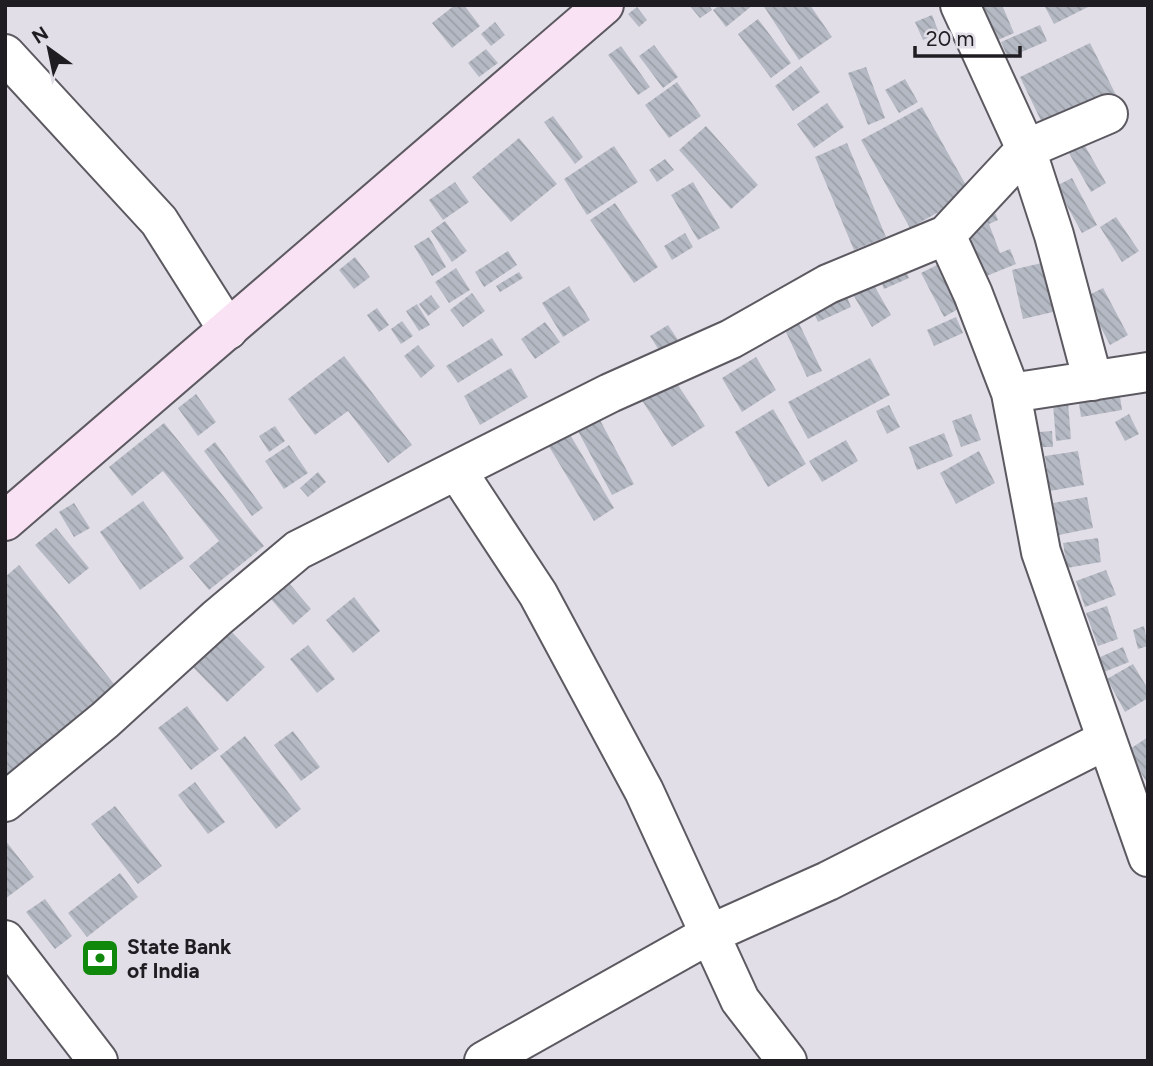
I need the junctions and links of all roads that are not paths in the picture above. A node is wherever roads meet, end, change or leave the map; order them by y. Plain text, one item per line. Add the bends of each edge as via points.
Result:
1 (604, 5) edge
2 (960, 5) edge
3 (5, 54) edge
4 (1108, 114) dead end
5 (1026, 149) junction
6 (946, 235) junction
7 (228, 330) junction
8 (1148, 372) edge
9 (1093, 381) junction
10 (1011, 393) junction
11 (457, 471) junction
12 (5, 521) edge
13 (1106, 740) junction
14 (5, 803) edge
15 (1148, 857) edge
16 (710, 934) junction
17 (5, 940) edge
18 (98, 1061) edge
19 (484, 1061) edge
20 (787, 1061) edge

1 - 7 street
2 - 5 street
3 - 7 street via 159,221
4 - 5 street
5 - 6 street
5 - 9 street
6 - 10 street
6 - 11 street via 828,284 731,339 610,393
7 - 12 street
8 - 9 street
9 - 10 street
10 - 13 street via 1041,552
11 - 14 street via 298,550
11 - 16 street via 538,594 644,791
13 - 15 street
13 - 16 street via 828,881
16 - 19 street
16 - 20 street via 740,1000
17 - 18 street

